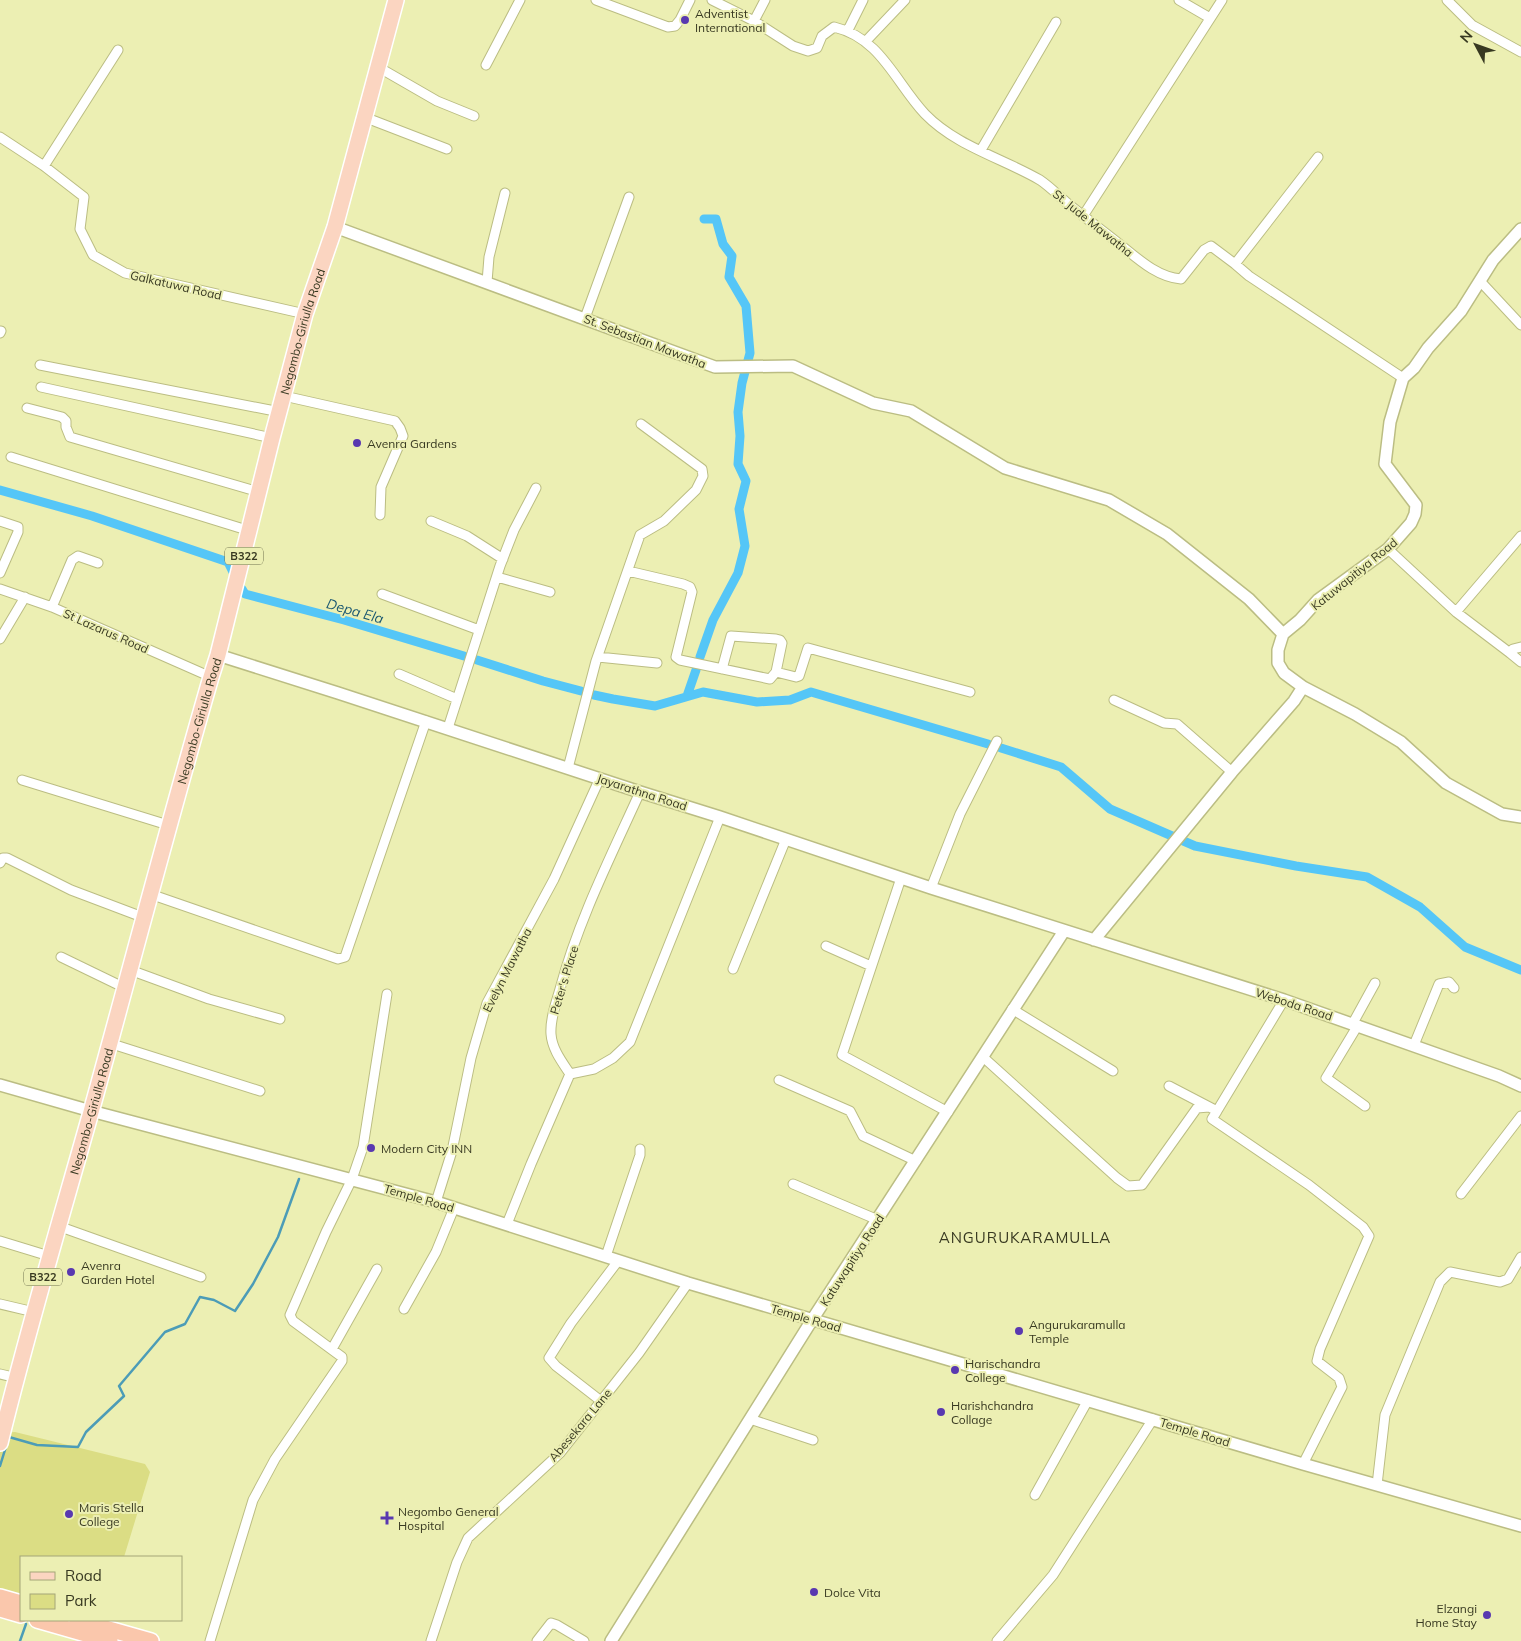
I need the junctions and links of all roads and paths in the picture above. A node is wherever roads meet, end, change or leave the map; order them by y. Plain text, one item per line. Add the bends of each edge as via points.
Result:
1 (396, 0) edge
2 (520, 0) edge
3 (596, 0) edge
4 (690, 0) edge
5 (712, 0) edge
6 (765, 0) edge
7 (863, 0) edge
8 (905, 0) edge
9 (1179, 0) edge
10 (1222, 0) edge
11 (1447, 0) edge
12 (1210, 18) junction
13 (754, 21) junction
14 (1056, 22) dead end
15 (848, 30) junction
16 (866, 42) junction
17 (118, 50) dead end
18 (1521, 52) edge
19 (486, 64) dead end
20 (378, 67) junction
21 (474, 116) dead end
22 (364, 117) junction
23 (0, 137) edge
24 (447, 149) dead end
25 (981, 150) junction
26 (1318, 157) dead end
27 (44, 166) junction
28 (506, 193) dead end
29 (629, 196) dead end
30 (1083, 216) junction
31 (336, 227) junction
32 (1520, 234) edge
33 (1235, 264) junction
34 (1480, 281) junction
35 (487, 282) junction
36 (306, 314) junction
37 (585, 318) junction
38 (1521, 325) edge
39 (40, 365) dead end
40 (1403, 378) junction
41 (41, 387) dead end
42 (284, 396) junction
43 (26, 408) dead end
44 (280, 412) junction
45 (641, 424) dead end
46 (272, 438) junction
47 (11, 457) dead end
48 (536, 488) dead end
49 (259, 492) junction
50 (380, 515) dead end
51 (0, 521) edge
52 (431, 521) dead end
53 (250, 531) junction
54 (1521, 536) edge
55 (1388, 549) junction
56 (503, 559) junction
57 (98, 563) dead end
58 (628, 571) junction
59 (0, 573) edge
60 (497, 577) junction
61 (0, 589) edge
62 (550, 592) dead end
63 (382, 594) dead end
64 (24, 597) junction
65 (52, 607) junction
66 (1456, 612) junction
67 (479, 630) junction
68 (1283, 634) junction
69 (0, 638) edge
70 (1521, 647) edge
71 (1510, 654) junction
72 (218, 656) junction
73 (598, 657) junction
74 (656, 662) dead end
75 (1521, 662) edge
76 (722, 669) junction
77 (776, 672) junction
78 (398, 674) dead end
79 (211, 677) junction
80 (1303, 687) junction
81 (970, 692) dead end
82 (457, 699) junction
83 (1114, 700) dead end
84 (426, 721) junction
85 (448, 728) junction
86 (997, 741) dead end
87 (568, 768) junction
88 (1232, 772) junction
89 (600, 778) junction
90 (22, 780) dead end
91 (640, 792) junction
92 (720, 816) junction
93 (1521, 817) edge
94 (168, 826) junction
95 (786, 839) junction
96 (0, 863) edge
97 (901, 878) junction
98 (931, 888) junction
99 (150, 894) junction
100 (145, 918) junction
101 (1064, 931) junction
102 (1094, 940) junction
103 (826, 946) dead end
104 (61, 957) dead end
105 (871, 966) junction
106 (733, 969) dead end
107 (130, 970) junction
108 (1375, 983) dead end
109 (125, 988) junction
110 (1454, 988) dead end
111 (388, 994) dead end
112 (1284, 1000) junction
113 (1012, 1009) junction
114 (280, 1019) dead end
115 (1355, 1024) junction
116 (109, 1043) junction
117 (1414, 1045) junction
118 (983, 1057) junction
119 (1113, 1071) dead end
120 (570, 1074) junction
121 (779, 1080) dead end
122 (0, 1085) edge
123 (1169, 1086) dead end
124 (1521, 1086) edge
125 (260, 1091) dead end
126 (1365, 1106) dead end
127 (1214, 1109) junction
128 (91, 1111) junction
129 (948, 1112) junction
130 (1521, 1116) edge
131 (640, 1149) dead end
132 (916, 1161) junction
133 (352, 1179) junction
134 (793, 1184) dead end
135 (1461, 1194) dead end
136 (436, 1202) junction
137 (454, 1208) junction
138 (878, 1220) junction
139 (507, 1224) junction
140 (58, 1226) junction
141 (0, 1241) edge
142 (49, 1256) junction
143 (606, 1256) junction
144 (1521, 1257) edge
145 (618, 1261) junction
146 (377, 1269) dead end
147 (201, 1277) dead end
148 (688, 1283) junction
149 (0, 1304) edge
150 (404, 1309) dead end
151 (34, 1312) junction
152 (812, 1320) junction
153 (332, 1349) junction
154 (0, 1374) edge
155 (17, 1378) junction
156 (1088, 1400) junction
157 (601, 1401) junction
158 (750, 1419) junction
159 (1153, 1419) junction
160 (813, 1440) dead end
161 (0, 1443) edge
162 (1303, 1464) junction
163 (1377, 1485) junction
164 (1035, 1495) dead end
165 (1521, 1526) edge
166 (0, 1597) edge
167 (20, 1603) edge
168 (0, 1609) edge
169 (20, 1615) edge
170 (40, 1621) edge
171 (80, 1621) edge
172 (110, 1641) edge
173 (150, 1641) edge
174 (210, 1641) edge
175 (431, 1641) edge
176 (537, 1641) edge
177 (584, 1641) edge
178 (611, 1641) edge
179 (998, 1641) edge

1 - 20 main road, Negombo-Giriulla Road / B322
2 - 19 street
3 - 4 street via 668,26 675,26
5 - 13 street
6 - 13 street
7 - 15 street
8 - 16 street
9 - 12 street
10 - 12 street
11 - 18 street via 1472,25
12 - 30 street
13 - 15 street via 808,51 817,48 822,36 834,27
14 - 25 street
15 - 16 street, St. Jude Mawatha
16 - 25 street, St. Jude Mawatha via 878,52 925,114 949,134
17 - 27 street
20 - 21 street via 437,101
20 - 22 main road, Negombo-Giriulla Road / B322
22 - 24 street
22 - 31 main road, Negombo-Giriulla Road / B322
23 - 27 street, Galkatuwa Road
25 - 30 street, St. Jude Mawatha via 1041,181
26 - 33 street
27 - 36 street, Galkatuwa Road via 84,197 80,229 93,255 125,273
28 - 35 street via 489,257
29 - 37 street
30 - 33 street, St. Jude Mawatha via 1152,269 1173,278 1181,279 1210,246
31 - 35 street, St. Sebastian Mawatha
31 - 36 main road, Negombo-Giriulla Road / B322
32 - 34 street, Katuwapitiya Road via 1493,260
33 - 40 street, St. Jude Mawatha
34 - 38 street
34 - 40 street, Katuwapitiya Road via 1461,311
35 - 37 street, St. Sebastian Mawatha
36 - 42 main road, Negombo-Giriulla Road / B322
37 - 68 street, St. Sebastian Mawatha via 715,367 793,366 873,403 911,411 1005,468 1109,500 1167,534 1249,599
39 - 44 street
40 - 55 street, Katuwapitiya Road via 1390,422 1385,464 1416,505 1408,528
41 - 46 street
42 - 44 main road, Negombo-Giriulla Road / B322
42 - 50 street via 395,421 403,436 381,487
43 - 49 street via 62,417 70,436
44 - 46 main road, Negombo-Giriulla Road / B322
45 - 58 street via 702,469 703,476 696,490 664,521 640,535
46 - 49 main road, Negombo-Giriulla Road / B322
47 - 53 street
48 - 56 street
49 - 53 main road, Negombo-Giriulla Road / B322
51 - 59 street via 18,527 18,532
52 - 56 street via 468,536
53 - 72 main road, Negombo-Giriulla Road / B322
54 - 66 street
55 - 66 street
55 - 68 street, Katuwapitiya Road via 1318,600
56 - 60 street
57 - 65 street via 78,556 72,560
58 - 73 street
58 - 76 street via 690,587 692,592 676,657
60 - 62 street
60 - 67 street
61 - 64 street, St Lazarus Road
63 - 67 street
64 - 65 street, St Lazarus Road
64 - 69 street
65 - 79 street, St Lazarus Road
66 - 71 street
67 - 82 street
68 - 80 street via 1278,663 1284,674
70 - 71 street via 1513,649
71 - 75 street
72 - 79 main road, Negombo-Giriulla Road / B322
72 - 84 street, Jayarathna Road
73 - 74 street
73 - 87 street
76 - 77 street via 770,679
76 - 77 street via 731,636 780,640
77 - 81 street via 799,676 808,648
78 - 82 street
79 - 94 main road, Negombo-Giriulla Road / B322
80 - 88 street
80 - 93 street via 1400,742 1446,782 1502,814
82 - 85 street
83 - 88 street via 1164,723 1178,724
84 - 85 street, Jayarathna Road
84 - 99 street via 345,957 338,959
85 - 87 street, Jayarathna Road
86 - 98 street via 960,814
87 - 89 street, Jayarathna Road
88 - 102 street
89 - 91 street, Jayarathna Road
89 - 136 street, Evelyn Mawatha via 554,879 487,1003 471,1058 452,1151
90 - 94 street
91 - 92 street, Jayarathna Road
91 - 120 street, Peter's Place via 597,885 565,972 552,1020 551,1035 557,1055
92 - 95 street, Jayarathna Road
92 - 120 street via 630,1042 613,1058 594,1069
94 - 99 main road, Negombo-Giriulla Road / B322
95 - 97 street, Jayarathna Road
95 - 106 street
96 - 100 street via 7,858 71,890
97 - 98 street, Jayarathna Road
97 - 105 street
98 - 101 street, Jayarathna Road
99 - 100 main road, Negombo-Giriulla Road / B322
100 - 107 main road, Negombo-Giriulla Road / B322
101 - 102 street, Weboda Road
101 - 113 street, Katuwapitiya Road
102 - 112 street, Weboda Road
103 - 105 street
104 - 109 street
105 - 129 street via 842,1055
107 - 109 main road, Negombo-Giriulla Road / B322
107 - 114 street via 209,999
108 - 115 street
109 - 116 main road, Negombo-Giriulla Road / B322
110 - 117 street via 1449,982 1439,984
111 - 133 street via 362,1147
112 - 115 street, Weboda Road
112 - 127 street
113 - 118 street, Katuwapitiya Road
113 - 119 street
115 - 117 street, Weboda Road
115 - 126 street via 1326,1078
116 - 125 street
116 - 128 main road, Negombo-Giriulla Road / B322
117 - 124 street, Weboda Road
118 - 127 street via 1128,1186 1142,1185 1197,1108
118 - 129 street, Katuwapitiya Road
120 - 139 street
121 - 132 street via 850,1111 863,1136
122 - 128 street, Temple Road
123 - 127 street
127 - 162 street via 1212,1119 1309,1184 1363,1227 1369,1236 1317,1361 1339,1378 1342,1387
128 - 133 street, Temple Road
128 - 140 main road, Negombo-Giriulla Road / B322
129 - 132 street, Katuwapitiya Road
130 - 135 street
131 - 143 street
132 - 138 street, Katuwapitiya Road
133 - 136 street, Temple Road
133 - 153 street via 290,1315
134 - 138 street
136 - 137 street, Temple Road
137 - 139 street, Temple Road
137 - 150 street via 436,1252
138 - 152 street, Katuwapitiya Road
139 - 143 street, Temple Road
140 - 142 main road, Negombo-Giriulla Road / B322
140 - 147 street
141 - 142 street
142 - 151 main road, Negombo-Giriulla Road / B322
143 - 145 street, Temple Road
144 - 163 street via 1508,1279 1500,1282 1450,1272 1440,1282 1385,1415
145 - 148 street, Temple Road
145 - 157 street via 549,1358
146 - 153 street
148 - 152 street, Temple Road
148 - 157 street, Abesekara Lane
149 - 151 street
151 - 155 main road, Negombo-Giriulla Road / B322
152 - 156 street, Temple Road
152 - 158 street, Katuwapitiya Road
153 - 174 street via 342,1357 342,1361 275,1458 253,1500
154 - 155 street
155 - 161 main road, Negombo-Giriulla Road / B322
156 - 159 street, Temple Road
156 - 164 street
157 - 175 street, Abesekara Lane via 560,1453 468,1538
158 - 160 street
158 - 178 street, Katuwapitiya Road
159 - 162 street, Temple Road
159 - 179 street via 1053,1575
162 - 163 street, Temple Road
163 - 165 street, Temple Road
166 - 167 highway
168 - 169 highway
170 - 172 highway
171 - 173 highway
176 - 177 street via 550,1623

